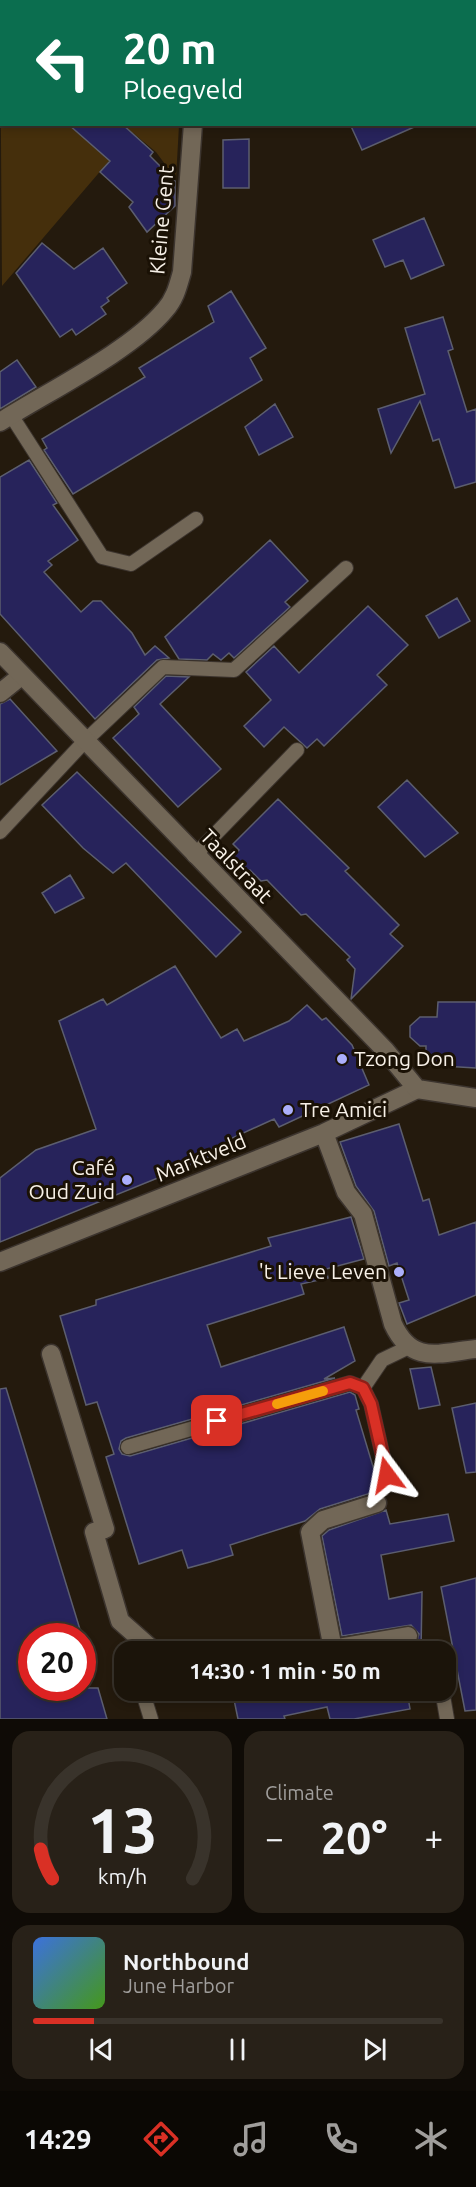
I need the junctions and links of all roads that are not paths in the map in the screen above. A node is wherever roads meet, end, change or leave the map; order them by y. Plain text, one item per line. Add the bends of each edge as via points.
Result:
1 (193, 126) edge
2 (6, 418) edge
3 (196, 519) dead end
4 (346, 568) dead end
5 (0, 652) edge
6 (21, 676) junction
7 (0, 693) edge
8 (84, 741) junction
9 (297, 750) dead end
10 (0, 832) edge
11 (194, 856) junction
12 (417, 1089) junction
13 (476, 1098) edge
14 (324, 1133) junction
15 (0, 1262) edge
16 (407, 1348) junction
17 (476, 1348) edge
18 (51, 1354) dead end
19 (363, 1388) junction
20 (128, 1447) dead end
21 (397, 1482) dead end
22 (377, 1503) dead end
23 (408, 1636) dead end
24 (142, 1641) edge
25 (145, 1701) edge
26 (444, 1701) edge
27 (151, 1719) edge
28 (447, 1719) edge

1 - 2 street, Kleine Gent via 182,272 166,310 124,345
2 - 3 lane, Kleine Gent via 102,556 131,564
4 - 8 lane via 234,670 163,667
5 - 6 street, Taalstraat
6 - 7 street
6 - 8 street, Taalstraat
8 - 10 lane
8 - 11 street, Taalstraat
9 - 11 lane
11 - 12 street, Taalstraat via 385,1050
12 - 13 street
12 - 14 street, Marktveld
14 - 15 street, Marktveld
14 - 16 street via 346,1192 363,1214 393,1324
16 - 17 street via 435,1354
16 - 19 lane via 382,1360
18 - 24 street via 105,1528 94,1532 120,1621
19 - 20 lane via 350,1383
19 - 21 lane via 371,1404 387,1475
22 - 23 street via 323,1520 310,1532 332,1644 337,1648
25 - 27 lane
26 - 28 lane

